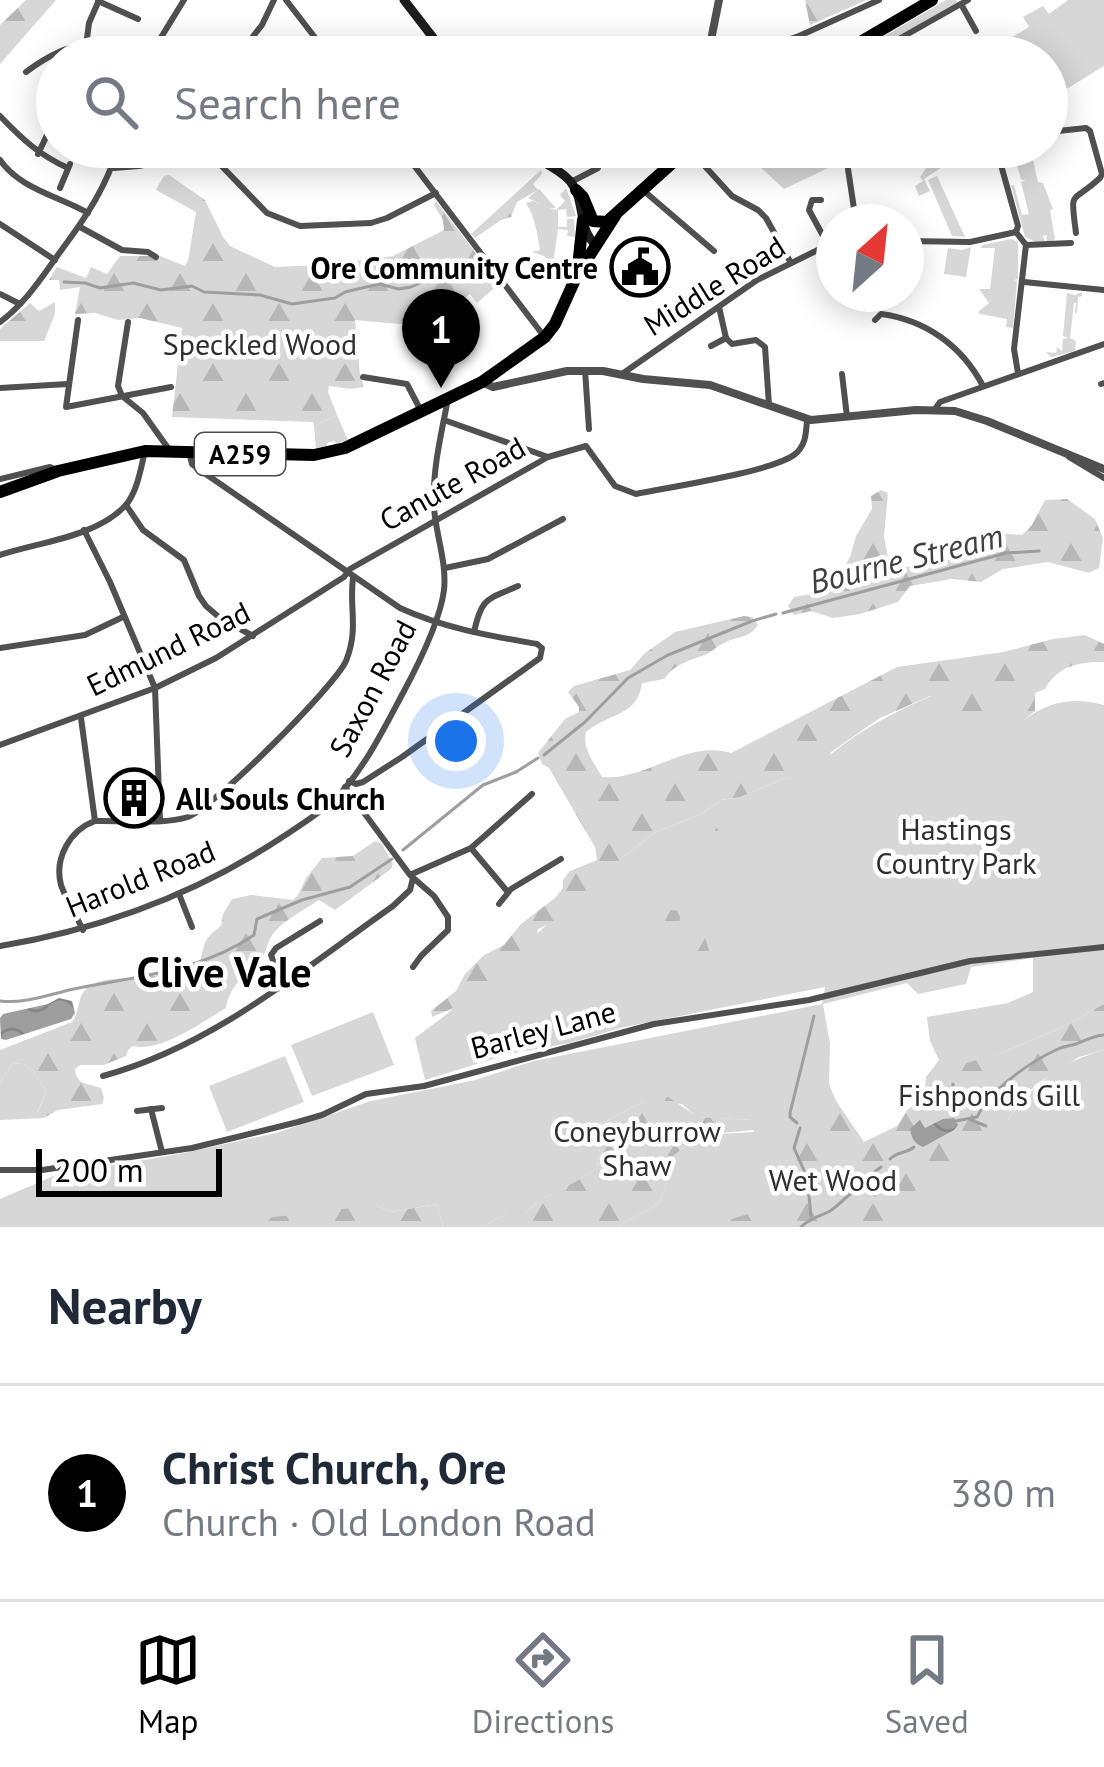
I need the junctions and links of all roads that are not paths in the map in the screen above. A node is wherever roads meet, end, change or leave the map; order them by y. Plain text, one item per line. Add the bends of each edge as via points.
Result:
1 (128, 0) edge
2 (184, 0) edge
3 (274, 0) edge
4 (286, 0) edge
5 (404, 0) edge
6 (719, 0) edge
7 (878, 0) edge
8 (932, 0) edge
9 (99, 1) edge
10 (964, 2) edge
11 (916, 4) edge
12 (123, 12) junction
13 (138, 19) dead end
14 (976, 31) dead end
15 (87, 36) edge
16 (162, 36) edge
17 (253, 36) edge
18 (314, 36) edge
19 (432, 36) edge
20 (713, 36) edge
21 (796, 36) edge
22 (867, 36) edge
23 (902, 36) edge
24 (36, 67) edge
25 (26, 72) dead end
26 (0, 116) edge
27 (1068, 130) edge
28 (36, 152) edge
29 (0, 160) edge
30 (68, 168) edge
31 (112, 168) joint
32 (127, 168) edge
33 (221, 168) edge
34 (416, 168) edge
35 (548, 168) edge
36 (598, 168) edge
37 (666, 168) edge
38 (707, 168) edge
39 (1002, 168) edge
40 (848, 169) dead end
41 (573, 186) junction
42 (60, 188) dead end
43 (641, 189) junction
44 (436, 193) junction
45 (821, 200) dead end
46 (853, 204) edge
47 (88, 213) junction
48 (611, 219) junction
49 (584, 220) junction
50 (816, 222) edge
51 (0, 224) edge
52 (80, 227) junction
53 (1016, 232) junction
54 (1076, 232) dead end
55 (924, 241) edge
56 (594, 243) junction
57 (1071, 243) dead end
58 (1026, 245) junction
59 (713, 251) dead end
60 (816, 251) edge
61 (156, 257) dead end
62 (55, 260) junction
63 (790, 263) junction
64 (577, 271) junction
65 (1023, 282) junction
66 (1104, 290) edge
67 (0, 294) edge
68 (20, 304) junction
69 (718, 307) junction
70 (875, 312) edge
71 (78, 320) dead end
72 (0, 322) edge
73 (128, 322) dead end
74 (545, 338) junction
75 (727, 338) junction
76 (1104, 344) edge
77 (711, 346) dead end
78 (585, 370) junction
79 (1018, 373) junction
80 (622, 374) junction
81 (842, 374) dead end
82 (363, 377) dead end
83 (482, 382) junction
84 (68, 384) junction
85 (983, 386) junction
86 (171, 387) dead end
87 (0, 388) edge
88 (122, 396) junction
89 (448, 397) junction
90 (769, 408) junction
91 (935, 409) junction
92 (421, 411) junction
93 (848, 417) junction
94 (444, 420) junction
95 (807, 420) junction
96 (589, 428) dead end
97 (169, 451) junction
98 (145, 452) junction
99 (189, 452) junction
100 (548, 457) junction
101 (58, 471) junction
102 (1104, 473) edge
103 (0, 479) edge
104 (0, 492) edge
105 (126, 505) junction
106 (436, 520) junction
107 (562, 520) dead end
108 (84, 530) junction
109 (0, 555) edge
110 (443, 568) junction
111 (350, 575) junction
112 (518, 586) dead end
113 (124, 616) junction
114 (435, 622) junction
115 (473, 632) junction
116 (253, 636) junction
117 (0, 648) edge
118 (155, 688) junction
119 (81, 717) junction
120 (0, 745) edge
121 (347, 784) junction
122 (532, 794) dead end
123 (160, 820) junction
124 (95, 821) junction
125 (470, 848) junction
126 (561, 859) dead end
127 (411, 876) junction
128 (508, 892) junction
129 (179, 894) junction
130 (499, 904) dead end
131 (320, 921) dead end
132 (192, 926) dead end
133 (82, 930) junction
134 (0, 946) edge
135 (1104, 947) edge
136 (413, 968) dead end
137 (285, 981) junction
138 (104, 1076) dead end
139 (162, 1108) dead end
140 (151, 1109) junction
141 (137, 1111) dead end
142 (162, 1153) junction
143 (0, 1170) edge

1 - 12 street
2 - 16 street
3 - 17 street
4 - 18 street
5 - 19 main road
6 - 20 street
7 - 21 street
8 - 11 highway
9 - 12 street
9 - 15 street
10 - 14 street
10 - 23 street
11 - 22 highway
12 - 13 street
24 - 25 street
26 - 28 street
27 - 54 street via 1090,131 1101,170 1072,201
29 - 47 street via 20,181
30 - 42 street
31 - 32 street
31 - 47 street
33 - 44 street via 267,213 300,226 371,223
34 - 44 street
35 - 41 main road
36 - 41 street
37 - 43 highway, A259
38 - 63 street via 766,218
39 - 53 street
40 - 46 street
41 - 48 highway via 593,221
41 - 49 main road
43 - 48 highway, A259
43 - 59 street
44 - 74 street
45 - 50 street via 812,200 809,211
47 - 52 street
48 - 56 highway, A259
49 - 56 main road
49 - 64 highway
51 - 62 street
52 - 61 street
52 - 62 street
53 - 55 street
53 - 58 street
56 - 64 highway, A259
57 - 58 street
58 - 65 street
60 - 63 street, Middle Road
62 - 68 street
63 - 69 street, Middle Road
64 - 74 highway, A259
65 - 66 street
65 - 79 street
67 - 68 street
68 - 72 street
69 - 75 street
69 - 80 street, Middle Road
70 - 85 street via 909,319 951,345
71 - 84 street
73 - 88 street
74 - 83 highway, A259
75 - 77 street
75 - 90 street via 765,346
76 - 79 street
78 - 80 street
78 - 83 street via 493,387
78 - 96 street
79 - 85 street
80 - 90 street via 710,385
81 - 93 street
82 - 92 street via 407,384
83 - 89 highway, A259
84 - 87 street
84 - 88 street via 66,406
85 - 91 street
86 - 88 street
88 - 97 street
89 - 92 highway, A259
89 - 94 street, Saxon Road
90 - 95 street
91 - 93 street
91 - 102 street via 987,421
92 - 99 highway, A259 via 331,453
93 - 95 street
94 - 100 street
94 - 106 street, Saxon Road
95 - 100 street, Canute Road via 794,456 636,494 615,486 586,446
97 - 98 highway, A259
97 - 99 highway, A259
98 - 101 highway, A259
98 - 105 street
99 - 111 street, Harold Road via 192,464
100 - 106 street, Canute Road
101 - 103 street
101 - 104 highway, A259
105 - 108 street
105 - 116 street via 143,530 184,560 206,606
106 - 110 street, Saxon Road
106 - 111 street, Canute Road
107 - 110 street via 488,559
108 - 109 street
108 - 113 street
110 - 114 street, Saxon Road
111 - 114 street, Harold Road
111 - 116 street, Edmund Road
111 - 123 street via 354,629 335,680 221,794 180,819
112 - 115 street via 487,598
113 - 117 street via 85,635
113 - 118 street
114 - 115 street, Harold Road
114 - 121 street, Saxon Road via 390,718
115 - 121 street, Harold Road via 537,644 542,654 403,757
116 - 118 street, Edmund Road
118 - 119 street, Edmund Road
118 - 123 street
119 - 120 street, Edmund Road
119 - 124 street
121 - 127 street
121 - 129 street, Harold Road via 307,821
122 - 125 street
123 - 124 street
124 - 133 street via 61,858 64,891
125 - 127 street
125 - 128 street
126 - 128 street
127 - 136 street via 448,917 448,930
127 - 137 street via 410,890 394,906
128 - 130 street
129 - 132 street
129 - 133 street, Harold Road
131 - 137 street via 271,955
133 - 134 street, Harold Road
135 - 142 street, Barley Lane via 970,962 809,1000 654,1024
137 - 138 street via 181,1048
139 - 140 street
140 - 141 street
140 - 142 street
142 - 143 street, Barley Lane

